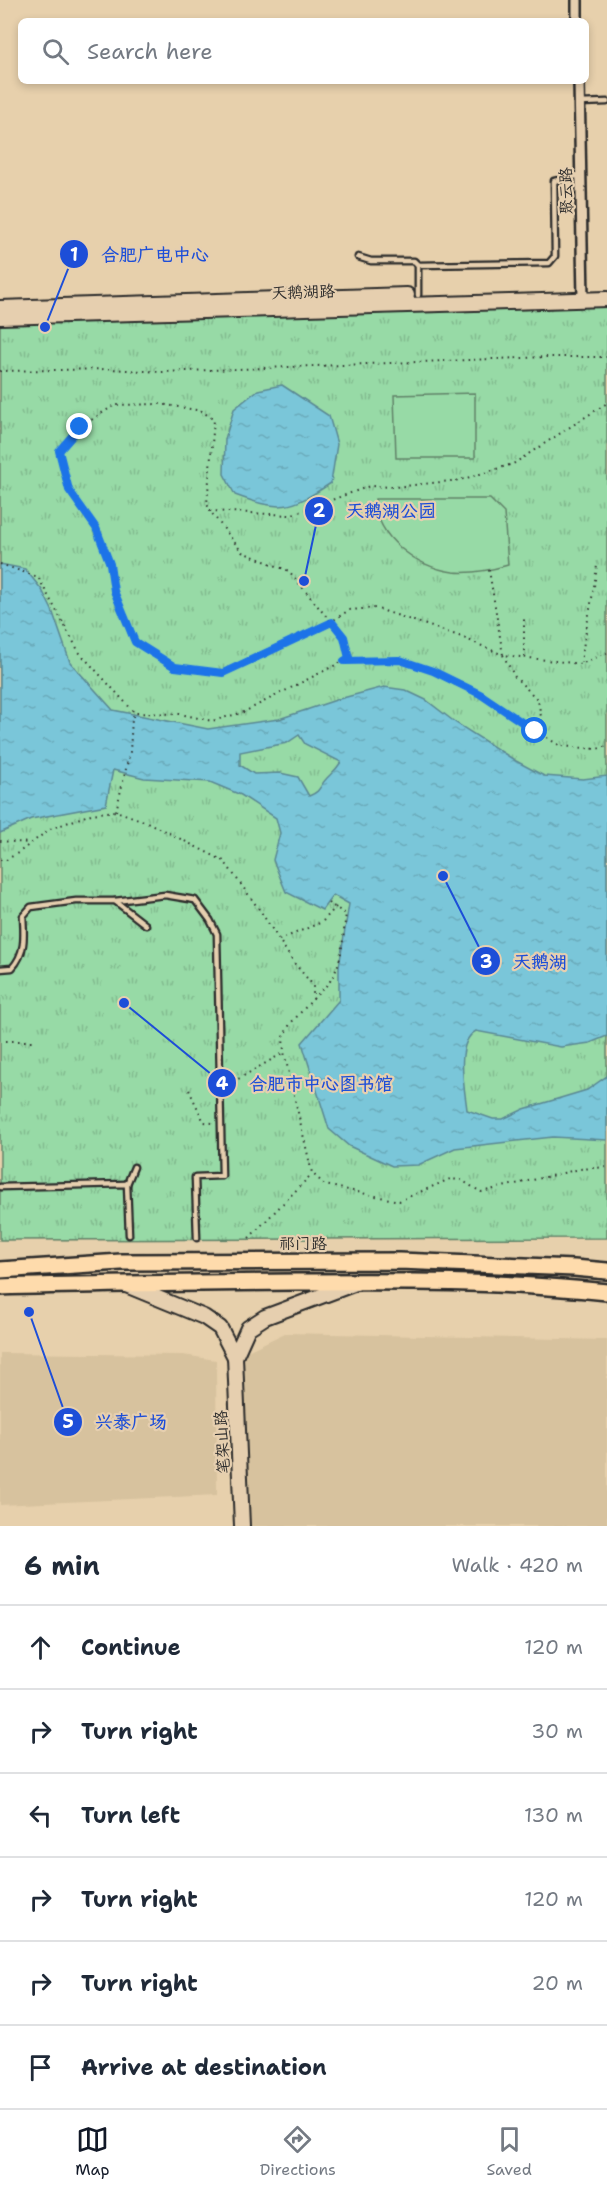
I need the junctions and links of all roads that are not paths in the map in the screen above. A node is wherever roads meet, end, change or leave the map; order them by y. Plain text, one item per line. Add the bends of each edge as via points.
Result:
1 (577, 0) edge
2 (577, 18) edge
3 (579, 84) edge
4 (607, 102) edge
5 (579, 103) junction
6 (581, 175) junction
7 (358, 257) dead end
8 (418, 266) junction
9 (607, 292) edge
10 (418, 295) junction
11 (583, 296) junction
12 (607, 299) edge
13 (0, 308) edge
14 (0, 318) edge
15 (116, 901) junction
16 (146, 925) dead end
17 (0, 969) edge
18 (134, 1167) dead end
19 (127, 1184) junction
20 (0, 1187) edge
21 (129, 1235) dead end
22 (197, 1238) dead end
23 (0, 1270) edge
24 (607, 1271) edge
25 (359, 1282) junction
26 (121, 1283) junction
27 (0, 1287) edge
28 (607, 1292) edge
29 (235, 1357) junction
30 (242, 1526) edge

1 - 2 street
3 - 5 street, 聚云路
4 - 5 lane
5 - 6 street, 聚云路
6 - 8 lane via 554,181 555,256 549,263
6 - 11 street, 聚云路
7 - 8 lane via 371,261 414,261
8 - 10 lane
9 - 11 street, 天鹅湖路
10 - 11 street, 天鹅湖路
10 - 13 street, 天鹅湖路
11 - 12 street, 天鹅湖路
11 - 14 street, 天鹅湖路
15 - 16 lane
15 - 17 lane via 31,907 23,916 21,959 12,968
15 - 22 lane via 165,895 195,900 217,934 222,1176 195,1177
18 - 19 lane
19 - 20 lane
19 - 21 lane
23 - 24 main road, 祁门路 via 121,1262 399,1261
25 - 26 main road
25 - 28 main road
25 - 29 street via 265,1317 248,1328
26 - 27 main road
26 - 29 street via 204,1317 220,1328
29 - 30 street, 笔架山路

